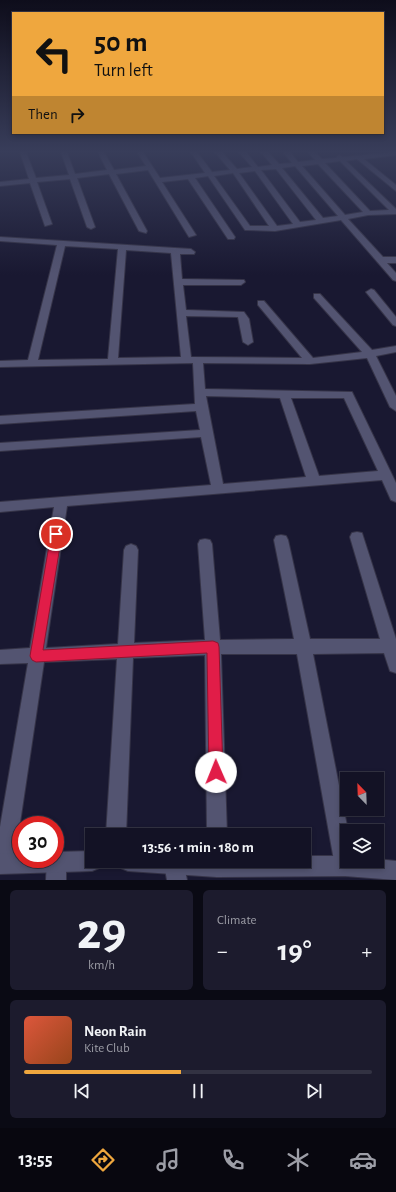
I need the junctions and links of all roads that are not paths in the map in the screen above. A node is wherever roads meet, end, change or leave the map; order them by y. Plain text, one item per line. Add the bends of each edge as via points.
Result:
1 (37, 193) edge
2 (79, 193) edge
3 (124, 193) edge
4 (165, 193) edge
5 (201, 193) edge
6 (224, 193) edge
7 (250, 193) edge
8 (275, 193) edge
9 (299, 193) edge
10 (322, 193) edge
11 (350, 193) edge
12 (376, 193) edge
13 (396, 212) edge
14 (368, 213) junction
15 (343, 218) junction
16 (321, 221) junction
17 (48, 224) dead end
18 (299, 226) junction
19 (91, 227) dead end
20 (275, 229) junction
21 (143, 231) dead end
22 (192, 235) dead end
23 (231, 237) dead end
24 (0, 239) edge
25 (62, 242) junction
26 (122, 246) junction
27 (175, 250) junction
28 (191, 252) dead end
29 (396, 260) edge
30 (383, 263) junction
31 (396, 269) edge
32 (396, 278) edge
33 (178, 282) junction
34 (241, 282) dead end
35 (371, 292) dead end
36 (317, 296) dead end
37 (261, 303) dead end
38 (181, 313) junction
39 (396, 323) edge
40 (248, 342) dead end
41 (396, 349) edge
42 (370, 354) junction
43 (186, 360) junction
44 (198, 360) junction
45 (113, 361) junction
46 (310, 361) junction
47 (0, 364) edge
48 (32, 364) junction
49 (199, 392) junction
50 (284, 395) junction
51 (201, 407) junction
52 (396, 407) edge
53 (0, 420) edge
54 (208, 433) junction
55 (0, 447) edge
56 (386, 475) junction
57 (314, 481) junction
58 (218, 490) junction
59 (396, 497) edge
60 (61, 503) junction
61 (0, 507) edge
62 (357, 537) dead end
63 (282, 540) dead end
64 (205, 544) dead end
65 (130, 550) dead end
66 (393, 646) edge
67 (213, 647) junction
68 (304, 648) junction
69 (126, 651) junction
70 (36, 656) junction
71 (0, 657) edge
72 (396, 666) edge
73 (116, 828) edge
74 (217, 828) edge
75 (340, 835) edge
76 (85, 863) edge
77 (2, 864) edge
78 (340, 867) edge
79 (159, 868) edge
80 (196, 868) edge
81 (249, 868) edge
82 (366, 868) edge
83 (56, 871) edge
84 (396, 871) edge
85 (176, 872) edge
86 (288, 873) edge

1 - 17 street
2 - 19 street
3 - 21 street
4 - 22 street
5 - 23 street
6 - 20 street via 245,225 253,229
7 - 20 street
8 - 18 street
9 - 16 street
10 - 15 street
11 - 14 street
12 - 13 street
13 - 14 street
14 - 15 street
15 - 16 street
15 - 30 street
16 - 18 street
18 - 20 street
24 - 25 street
25 - 26 street
25 - 48 street
26 - 27 street
26 - 45 street
27 - 28 street
27 - 33 street
29 - 30 street
30 - 31 street
30 - 32 street
33 - 34 street
33 - 38 street
35 - 39 street
36 - 42 street
37 - 46 street
38 - 40 street via 242,314
38 - 43 street
41 - 42 street
42 - 46 street
42 - 52 street
43 - 44 street
43 - 45 street
44 - 46 street
44 - 49 street
45 - 48 street
47 - 48 street
49 - 50 street
49 - 51 street
50 - 56 street via 348,394
50 - 57 street
51 - 53 street
51 - 54 street
54 - 55 street
54 - 58 street
56 - 57 street
56 - 59 street
57 - 58 street
58 - 60 street
60 - 61 street
60 - 70 street
62 - 66 street
63 - 68 street
64 - 67 street
65 - 69 street
66 - 68 street
66 - 72 street
67 - 68 street
67 - 69 street
67 - 74 street
68 - 75 street
69 - 70 street
69 - 73 street
70 - 71 street
70 - 77 street
76 - 83 street
77 - 83 street
78 - 86 street
79 - 85 street
80 - 85 street
81 - 86 street
82 - 84 street

